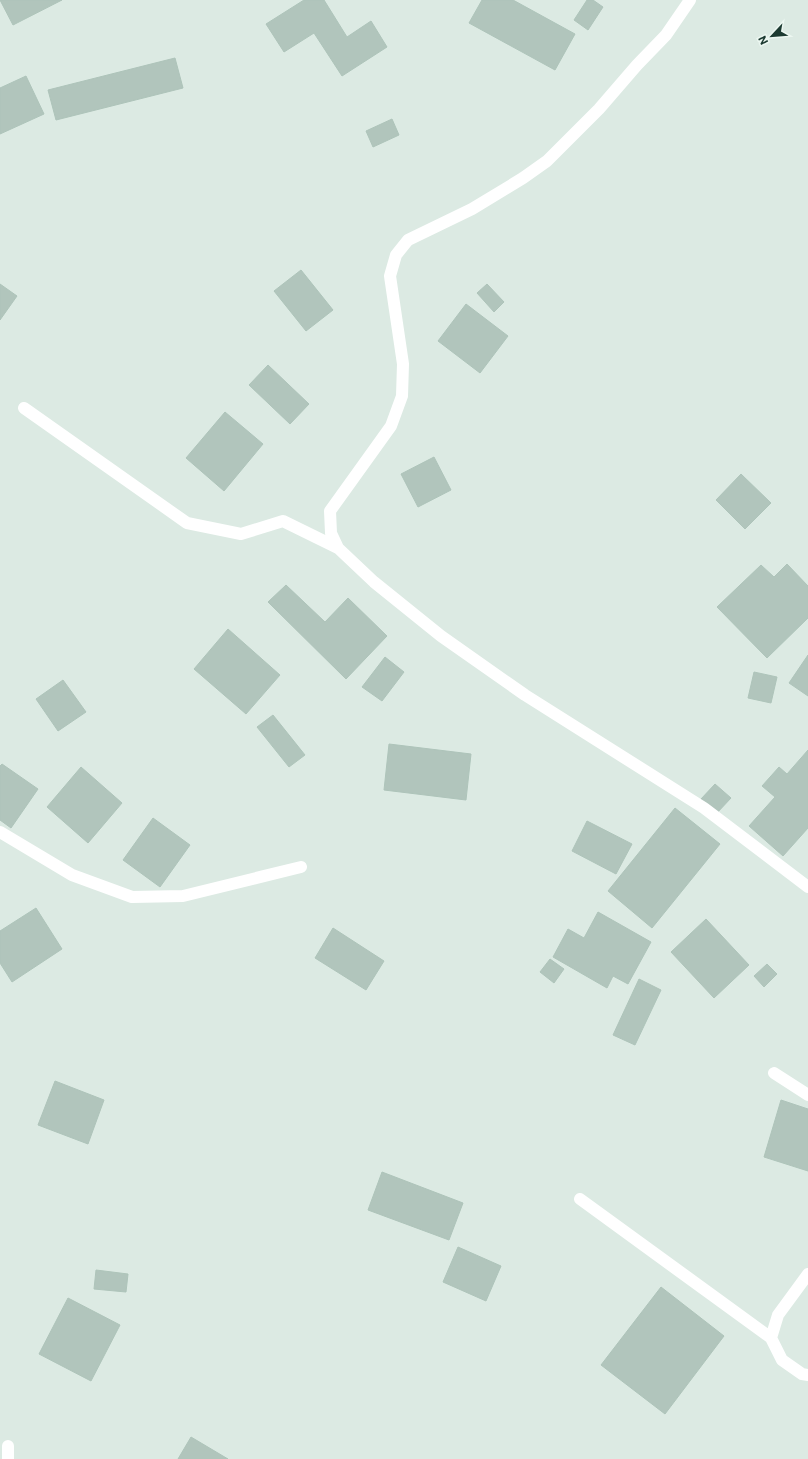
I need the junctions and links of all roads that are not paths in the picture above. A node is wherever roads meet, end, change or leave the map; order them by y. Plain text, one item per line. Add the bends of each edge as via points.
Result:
1 (690, 0) edge
2 (24, 408) dead end
3 (338, 548) junction
4 (0, 832) edge
5 (301, 867) dead end
6 (808, 887) edge
7 (774, 1073) dead end
8 (808, 1095) edge
9 (580, 1199) dead end
10 (808, 1274) edge
11 (771, 1338) junction
12 (808, 1375) edge
13 (8, 1446) dead end
14 (8, 1459) edge

1 - 3 street via 666,35 599,109 547,161 472,209 408,240 396,255 390,276 404,364 402,396 391,426 330,511 331,533
2 - 3 street via 187,524 240,534 283,521
3 - 6 street via 374,582 441,636 525,695 704,808
4 - 5 street via 72,875 132,897 183,896
7 - 8 street
9 - 11 street
10 - 11 street via 778,1315
11 - 12 street via 782,1360 802,1374
13 - 14 street

